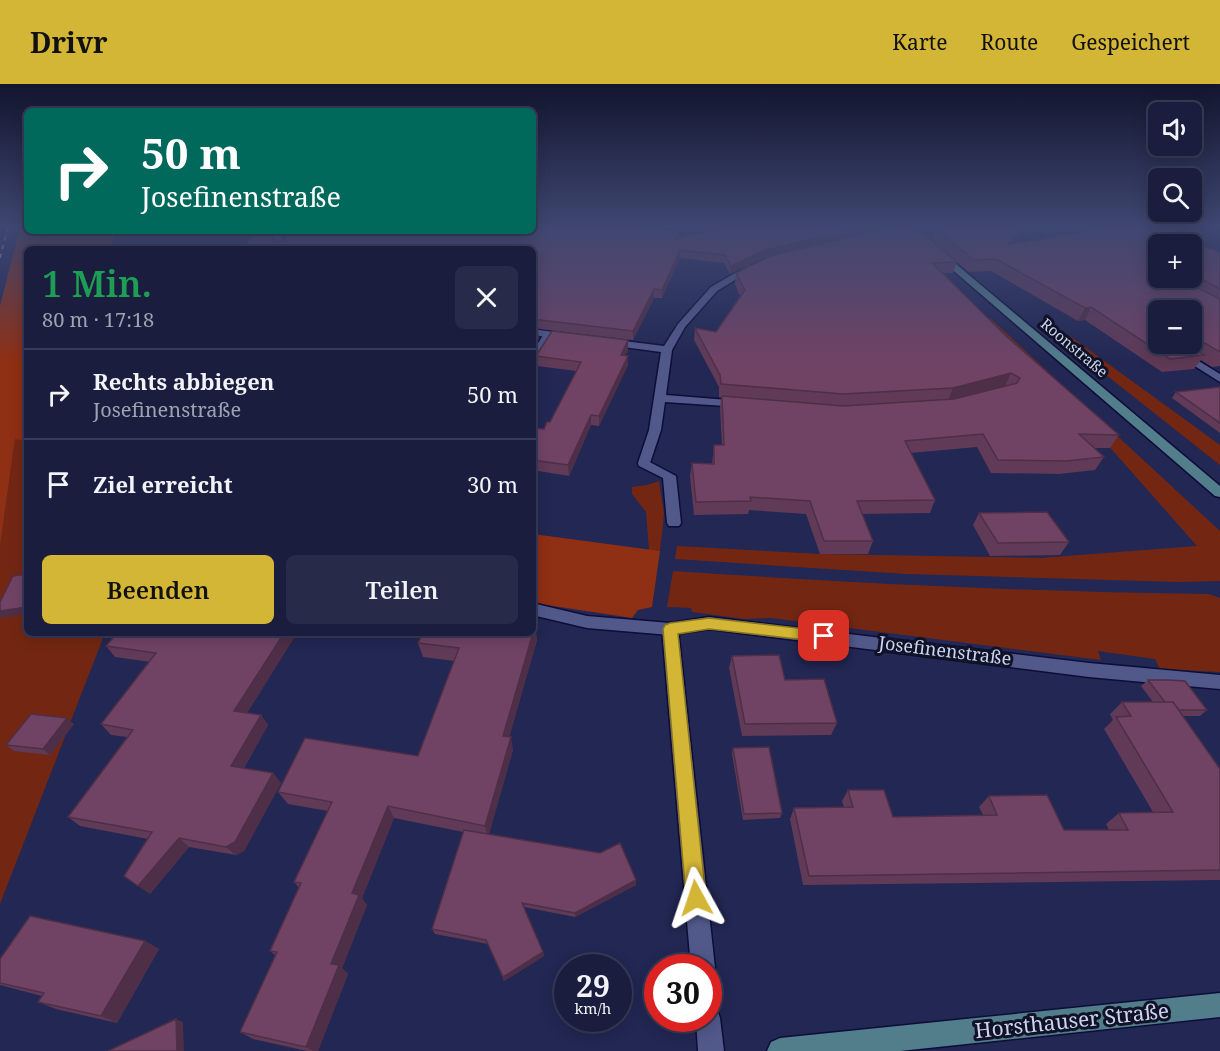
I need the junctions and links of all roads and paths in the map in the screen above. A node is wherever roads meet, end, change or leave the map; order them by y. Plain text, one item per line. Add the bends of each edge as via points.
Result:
1 (742, 272) edge
2 (958, 272) edge
3 (536, 332) edge
4 (549, 334) junction
5 (584, 339) edge
6 (596, 340) edge
7 (667, 350) junction
8 (1182, 354) edge
9 (536, 355) edge
10 (1220, 379) edge
11 (659, 398) junction
12 (750, 405) edge
13 (1220, 493) edge
14 (674, 523) dead end
15 (536, 610) edge
16 (670, 629) junction
17 (1220, 682) edge
18 (702, 954) edge
19 (1220, 1005) edge
20 (709, 1032) edge
21 (711, 1051) edge
22 (780, 1051) edge

1 - 7 street via 714,289 681,326
2 - 13 street, Roonstraße
3 - 4 street
4 - 5 street
4 - 9 street
6 - 7 street
7 - 11 street
8 - 10 street
11 - 12 street
11 - 14 street via 655,430 644,463 669,476
15 - 16 street, Josefinenstraße via 587,622
16 - 17 street, Josefinenstraße via 709,623 1089,670
16 - 18 street
19 - 22 street, Horsthauser Straße
20 - 21 street

